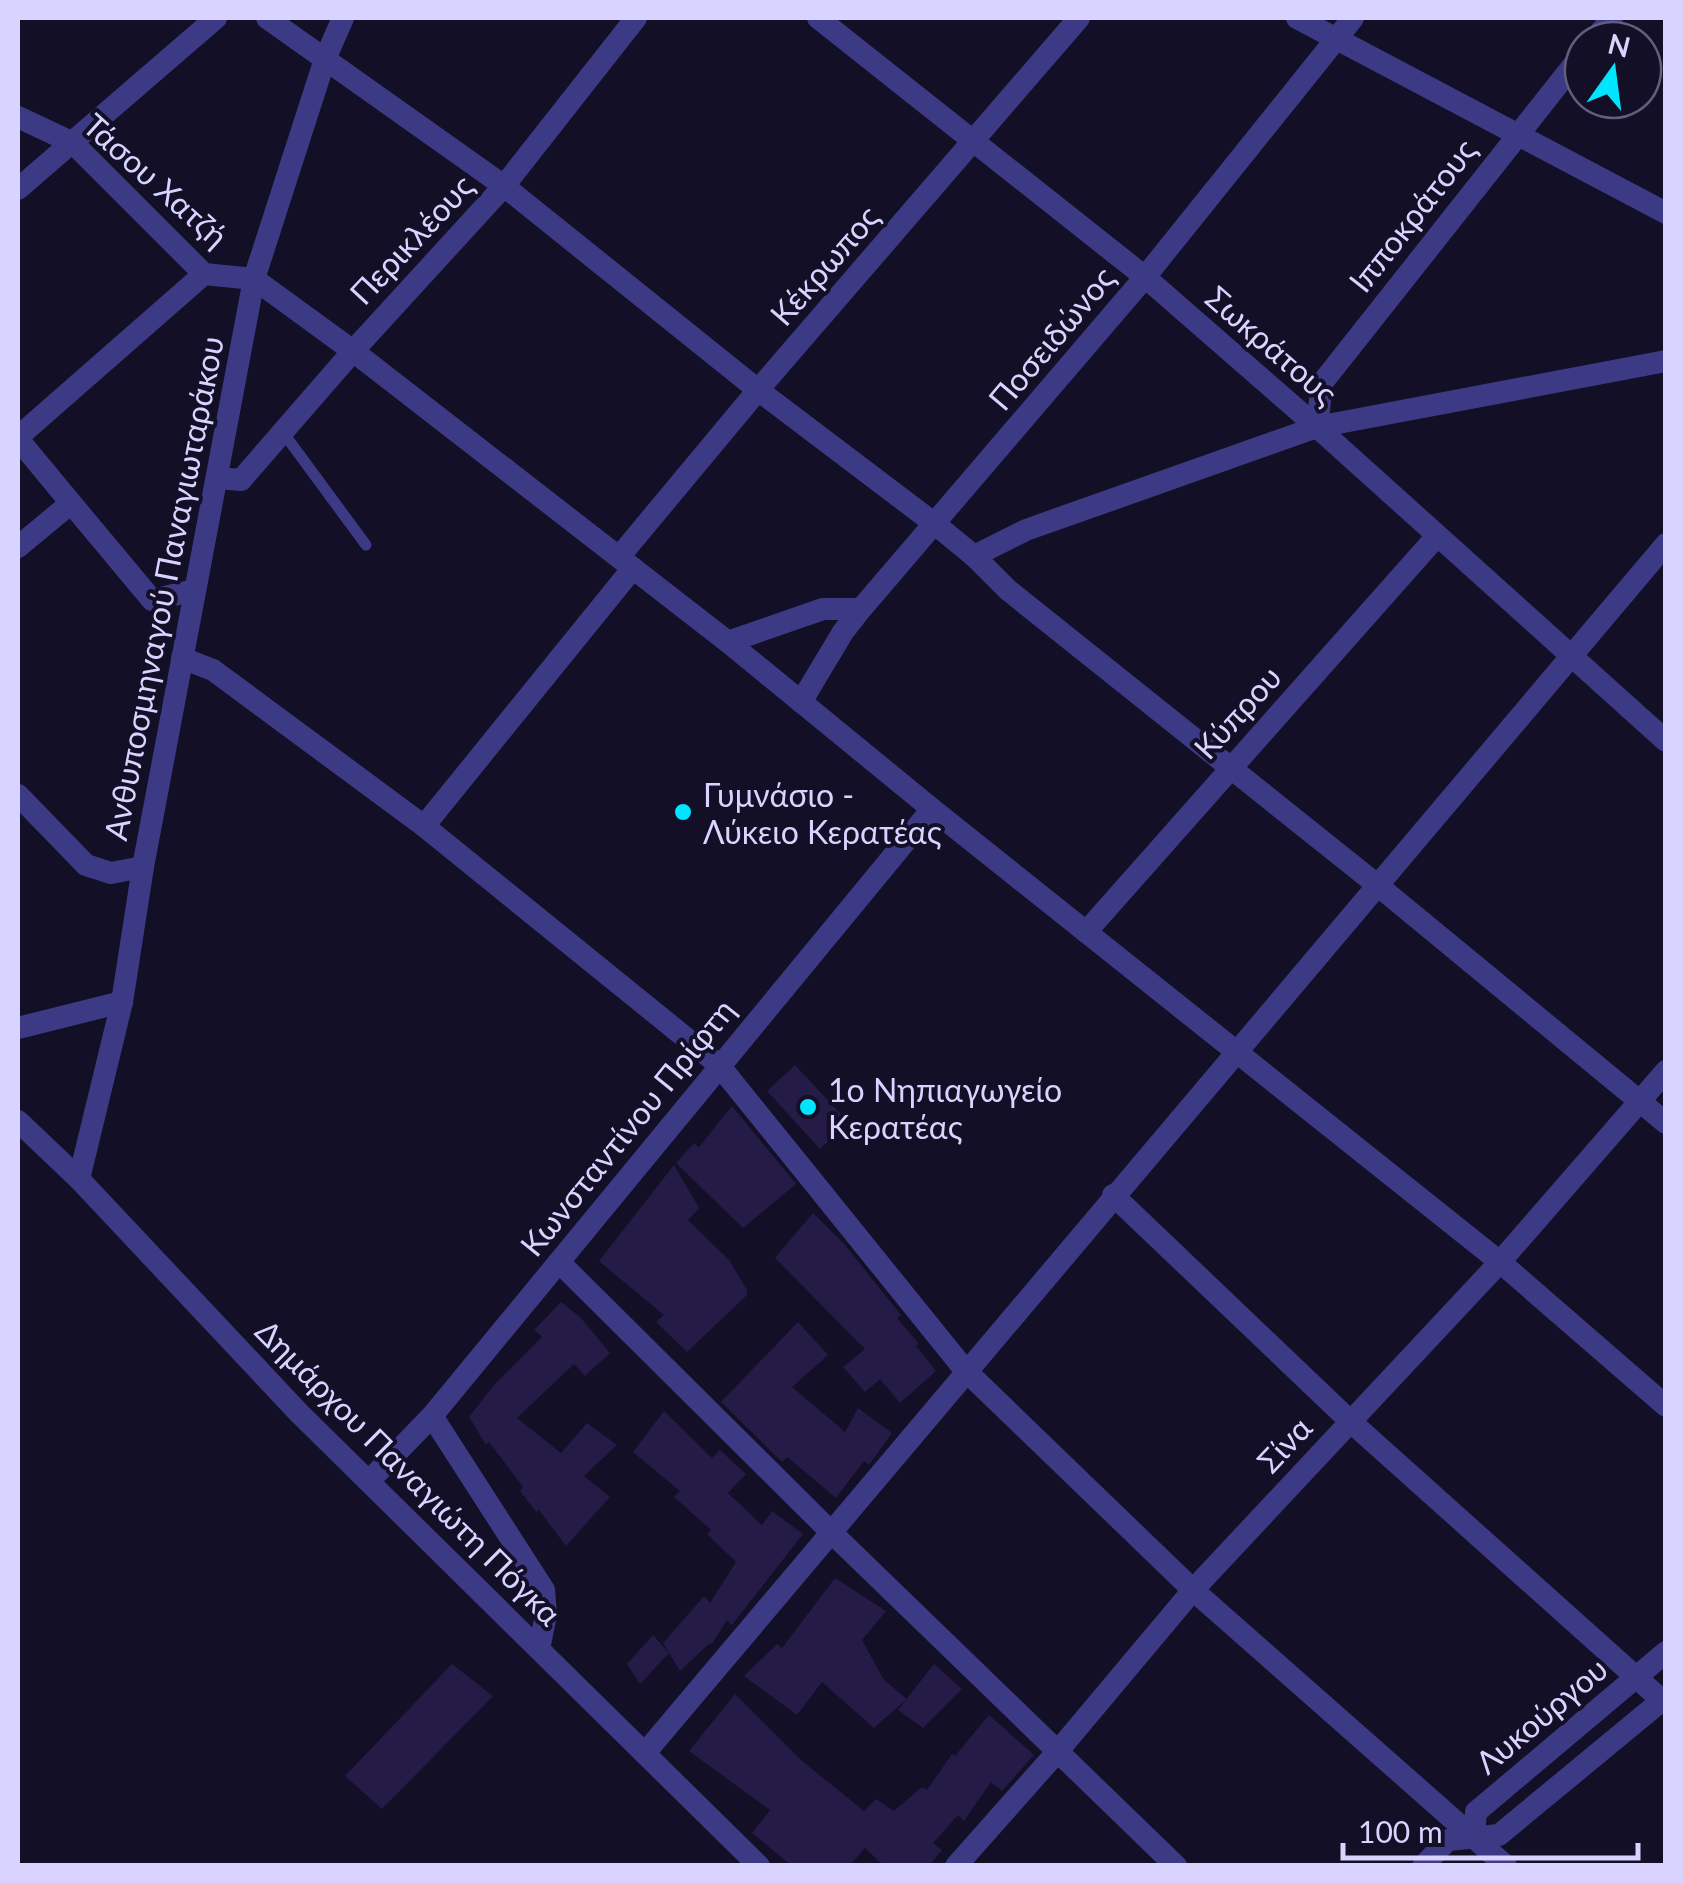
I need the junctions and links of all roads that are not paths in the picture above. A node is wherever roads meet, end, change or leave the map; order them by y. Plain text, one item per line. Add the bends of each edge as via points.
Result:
1 (216, 18) edge
2 (266, 18) edge
3 (343, 18) edge
4 (636, 18) edge
5 (818, 18) edge
6 (1079, 18) edge
7 (1298, 18) edge
8 (1353, 18) edge
9 (1335, 40) junction
10 (325, 59) junction
11 (1563, 78) edge
12 (18, 117) edge
13 (1516, 136) junction
14 (73, 142) junction
15 (974, 142) junction
16 (504, 186) junction
17 (18, 189) edge
18 (1666, 213) edge
19 (204, 274) junction
20 (1145, 278) junction
21 (254, 279) junction
22 (353, 351) junction
23 (1666, 361) edge
24 (758, 390) junction
25 (1317, 427) junction
26 (282, 432) junction
27 (18, 438) edge
28 (218, 478) junction
29 (71, 503) junction
30 (935, 524) junction
31 (1438, 536) junction
32 (1666, 544) edge
33 (366, 545) dead end
34 (18, 547) edge
35 (974, 556) junction
36 (626, 562) junction
37 (195, 590) junction
38 (861, 608) junction
39 (728, 642) junction
40 (1570, 653) junction
41 (182, 658) junction
42 (800, 702) junction
43 (1666, 742) edge
44 (1231, 768) junction
45 (18, 795) edge
46 (932, 809) junction
47 (424, 826) junction
48 (143, 868) junction
49 (1376, 884) junction
50 (1086, 932) junction
51 (122, 1002) junction
52 (18, 1028) edge
53 (1236, 1050) junction
54 (718, 1064) junction
55 (1666, 1071) edge
56 (1641, 1103) junction
57 (18, 1120) edge
58 (1666, 1124) edge
59 (79, 1178) junction
60 (1113, 1195) junction
61 (559, 1262) junction
62 (1500, 1262) junction
63 (966, 1370) junction
64 (1666, 1406) edge
65 (432, 1416) junction
66 (1350, 1421) junction
67 (369, 1482) junction
68 (830, 1532) junction
69 (1193, 1590) junction
70 (539, 1649) junction
71 (1666, 1652) edge
72 (1636, 1677) junction
73 (1664, 1701) edge
74 (1058, 1751) junction
75 (644, 1753) junction
76 (1474, 1836) junction
77 (759, 1866) edge
78 (956, 1866) edge
79 (1176, 1866) edge
80 (1424, 1866) edge
81 (1506, 1866) edge

1 - 14 street
2 - 10 street
3 - 10 street, Ανθυποσμηναγού Παναγιωταράκου
4 - 16 street, Περικλέους
5 - 15 street, Σωκράτους
6 - 15 street, Κέκρωπος
7 - 9 street
8 - 9 street, Ποσειδώνος
9 - 13 street
9 - 20 street, Ποσειδώνος
10 - 16 street
10 - 21 street, Ανθυποσμηναγού Παναγιωταράκου
11 - 13 street, Ιπποκράτους
12 - 14 street, Τάσου Χατζή
13 - 18 street
13 - 25 street, Ιπποκράτους via 1322,384
14 - 17 street
14 - 19 street, Τάσου Χατζή
15 - 20 street, Σωκράτους
15 - 24 street, Κέκρωπος
16 - 22 street, Περικλέους
16 - 24 street
19 - 21 street, Τάσου Χατζή
19 - 27 street
20 - 25 street, Σωκράτους
20 - 30 street, Ποσειδώνος
21 - 22 street
21 - 28 street, Ανθυποσμηναγού Παναγιωταράκου
22 - 26 street, Περικλέους
22 - 36 street
23 - 25 street
24 - 30 street
24 - 36 street, Κέκρωπος
25 - 31 street, Σωκράτους
25 - 35 street via 1026,530
26 - 28 street, Περικλέους via 240,480
26 - 33 lane
27 - 29 street
28 - 37 street, Ανθυποσμηναγού Παναγιωταράκου
29 - 34 street
29 - 37 street via 152,600
30 - 35 street
30 - 38 street, Ποσειδώνος
31 - 40 street, Σωκράτους
31 - 44 street, Κύπρου
32 - 40 street
35 - 44 street
36 - 39 street
36 - 47 street, Κέκρωπος
37 - 41 street, Ανθυποσμηναγού Παναγιωταράκου
38 - 39 street via 823,609
38 - 42 street, Ποσειδώνος
39 - 42 street
40 - 43 street, Σωκράτους
40 - 49 street
41 - 47 street via 213,670
41 - 48 street, Ανθυποσμηναγού Παναγιωταράκου
42 - 46 street
44 - 49 street
44 - 50 street, Κύπρου
45 - 48 street via 86,865 111,873
46 - 50 street
46 - 54 street, Κωνσταντίνου Πρίφτη
47 - 54 street
48 - 51 street, Ανθυποσμηναγού Παναγιωταράκου
49 - 53 street
49 - 56 street
50 - 53 street
51 - 52 street
51 - 59 street, Ανθυποσμηναγού Παναγιωταράκου
53 - 60 street
53 - 62 street
54 - 61 street, Κωνσταντίνου Πρίφτη
54 - 63 street
55 - 56 street, Σίνα
56 - 58 street
56 - 62 street, Σίνα
57 - 59 street, Δημάρχου Παναγιώτη Πόγκα
59 - 67 street, Δημάρχου Παναγιώτη Πόγκα
60 - 63 street
60 - 66 street
61 - 65 street, Κωνσταντίνου Πρίφτη
61 - 68 street
62 - 64 street
62 - 66 street, Σίνα
63 - 68 street
63 - 69 street
65 - 67 street, Κωνσταντίνου Πρίφτη
65 - 70 street via 544,1590
66 - 69 street, Σίνα
66 - 72 street
67 - 70 street, Δημάρχου Παναγιώτη Πόγκα
68 - 74 street
68 - 75 street
69 - 74 street, Σίνα
69 - 76 street
70 - 75 street, Δημάρχου Παναγιώτη Πόγκα
71 - 72 street, Λυκούργου
72 - 73 street
72 - 76 street, Λυκούργου via 1476,1812
73 - 76 street, Λυκούργου via 1500,1835
74 - 78 street, Σίνα
74 - 79 street
75 - 77 street, Δημάρχου Παναγιώτη Πόγκα
76 - 80 street, Λυκούργου via 1448,1840
76 - 81 street

